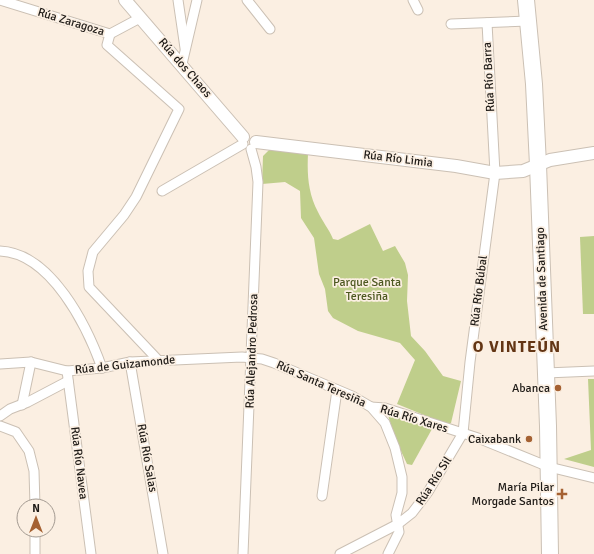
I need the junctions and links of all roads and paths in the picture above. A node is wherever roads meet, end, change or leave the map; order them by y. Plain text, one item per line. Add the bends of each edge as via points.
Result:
1 (1, 0) edge
2 (125, 0) edge
3 (178, 0) edge
4 (197, 0) edge
5 (247, 0) edge
6 (413, 0) edge
7 (527, 1) edge
8 (418, 10) dead end
9 (140, 18) junction
10 (528, 21) junction
11 (486, 23) junction
12 (451, 24) dead end
13 (270, 29) dead end
14 (110, 34) junction
15 (185, 51) junction
16 (182, 64) junction
17 (243, 140) junction
18 (254, 146) junction
19 (594, 153) edge
20 (538, 165) junction
21 (494, 173) junction
22 (162, 190) dead end
23 (0, 251) edge
24 (251, 358) junction
25 (159, 361) junction
26 (31, 362) junction
27 (130, 362) junction
28 (0, 364) edge
29 (102, 368) junction
30 (67, 371) junction
31 (594, 371) edge
32 (546, 373) junction
33 (68, 381) junction
34 (337, 390) junction
35 (22, 405) junction
36 (371, 407) junction
37 (0, 416) edge
38 (0, 426) edge
39 (463, 434) junction
40 (549, 467) junction
41 (594, 478) edge
42 (322, 496) dead end
43 (35, 498) edge
44 (396, 514) junction
45 (398, 524) junction
46 (35, 538) edge
47 (372, 539) junction
48 (35, 554) edge
49 (91, 554) edge
50 (163, 554) edge
51 (243, 554) edge
52 (340, 554) edge
53 (388, 554) edge
54 (550, 554) edge

1 - 14 street, Rúa Zaragoza
2 - 9 street, Rúa dos Chaos
3 - 15 street
4 - 15 street
5 - 13 street
6 - 8 street
7 - 10 highway, Avenida de Santiago
9 - 14 street, Rúa Zaragoza
9 - 16 street, Rúa dos Chaos
10 - 11 street
10 - 20 highway, Avenida de Santiago
11 - 12 street
11 - 21 street, Rúa Río Barra
14 - 25 street via 107,45 179,109 136,197 93,252 88,271 89,287
15 - 16 street
16 - 17 street, Rúa dos Chaos
17 - 18 street via 248,136 255,139
17 - 22 street
18 - 21 street, Rúa Río Limia via 456,166
18 - 24 street, Rúa Alejandro Pedrosa via 258,182
19 - 20 street, Rúa Río Limia via 550,160
20 - 21 street, Rúa Río Limia via 523,170
20 - 32 highway, Avenida de Santiago
21 - 39 street, Rúa Río Búbal
23 - 29 street via 29,258 54,283 82,319
24 - 25 street, Rúa de Guizamonde
24 - 34 street, Rúa Santa Teresiña via 274,363
24 - 51 street, Rúa Alejandro Pedrosa
25 - 27 street, Rúa de Guizamonde
26 - 28 street, Rúa de Guizamonde
26 - 30 street, Rúa de Guizamonde
26 - 35 street
27 - 29 street, Rúa de Guizamonde
27 - 50 street, Rúa Río Salas
29 - 30 street, Rúa de Guizamonde
30 - 33 street, Rúa Río Navea
31 - 32 street
32 - 40 highway, Avenida de Santiago
33 - 35 street
33 - 49 street, Rúa Río Navea
34 - 36 street, Rúa Santa Teresiña
34 - 42 street
35 - 37 street
36 - 39 street, Rúa Río Xares via 385,408
36 - 44 street, Rúa Santa Teresiña via 385,423 395,448 402,477 402,492
38 - 43 street via 16,432 29,451 34,471
39 - 40 street, Rúa Río Xares
39 - 45 street, Rúa Río Sil via 423,499 412,513
40 - 41 street, Rúa Río Xares
40 - 54 highway, Avenida de Santiago
44 - 45 street
44 - 47 street
45 - 47 street, Rúa Río Sil
45 - 53 street via 399,532
46 - 48 street
47 - 52 street, Rúa Río Sil

